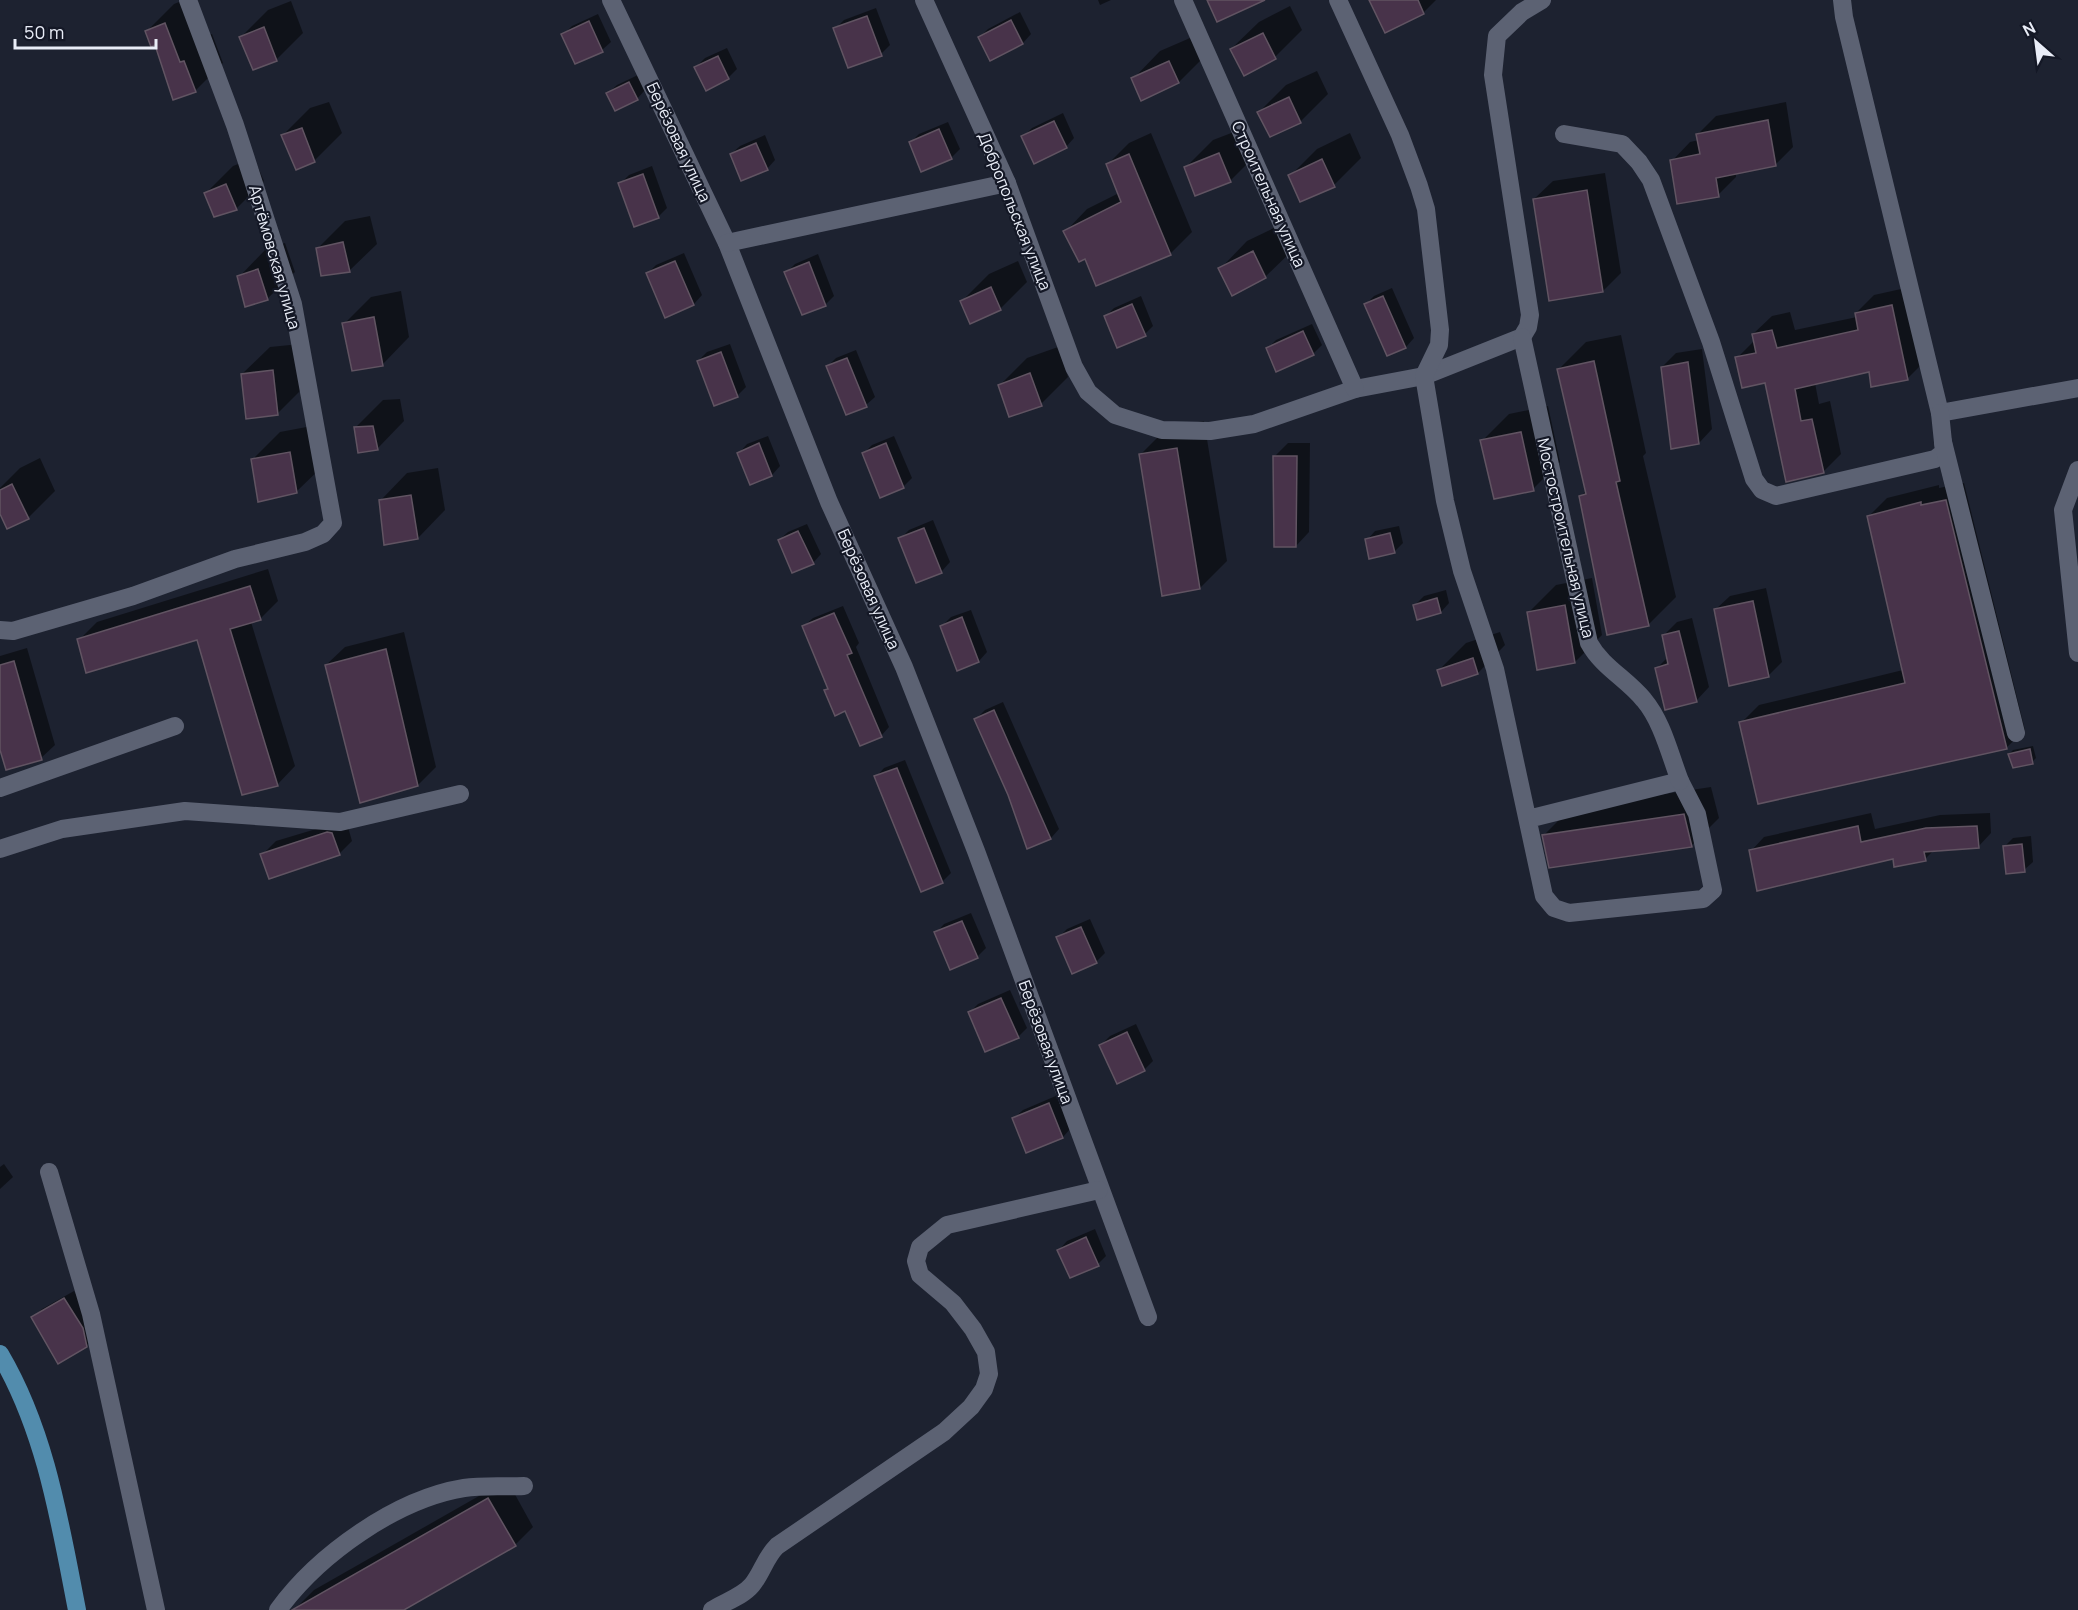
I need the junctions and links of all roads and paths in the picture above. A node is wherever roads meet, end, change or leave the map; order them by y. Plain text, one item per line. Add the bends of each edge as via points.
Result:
1 (188, 0) edge
2 (611, 0) edge
3 (924, 0) edge
4 (1183, 0) edge
5 (1338, 0) edge
6 (1542, 0) edge
7 (1842, 0) edge
8 (1564, 134) dead end
9 (1007, 183) junction
10 (727, 243) junction
11 (1522, 338) junction
12 (1424, 375) junction
13 (2078, 388) edge
14 (1355, 389) junction
15 (1940, 413) junction
16 (1943, 442) junction
17 (2078, 470) edge
18 (0, 630) edge
19 (2078, 653) edge
20 (175, 726) dead end
21 (2016, 733) dead end
22 (1680, 781) junction
23 (0, 788) edge
24 (460, 794) dead end
25 (1528, 819) junction
26 (0, 849) edge
27 (49, 1172) dead end
28 (1099, 1190) junction
29 (1148, 1317) dead end
30 (0, 1354) edge
31 (524, 1486) dead end
32 (77, 1610) edge
33 (156, 1610) edge
34 (278, 1610) edge
35 (712, 1610) edge

1 - 18 street, Артёмовская улица via 235,125 292,304 333,523 323,534 305,542 234,559 133,596 13,631
2 - 10 street, Берёзовая улица
3 - 9 street, Добропольская улица
4 - 14 street, Строительная улица
5 - 12 street via 1400,135 1426,209 1440,330 1439,345
6 - 11 street via 1522,12 1497,36 1492,75 1530,315
7 - 15 street
8 - 16 street via 1622,144 1651,180 1711,342 1754,478 1762,490 1776,496 1935,459 1944,452
9 - 10 street
9 - 14 street, Добропольская улица via 1074,367 1088,392 1115,415 1162,430 1210,431 1254,424
10 - 28 street, Берёзовая улица via 829,502 904,667
11 - 12 street
11 - 22 street, Мостостроительная улица via 1589,643 1596,656 1651,709
12 - 14 street
12 - 25 street via 1462,571 1495,669
13 - 15 street
15 - 16 street
16 - 21 street
17 - 19 street via 2063,510
20 - 23 street
22 - 25 street
22 - 25 street, Мостостроительная улица via 1697,814 1714,886 1711,894 1703,898 1569,913 1554,908 1544,896
24 - 26 street via 339,822 185,811 62,829
27 - 33 street via 91,1314
28 - 29 street, Берёзовая улица
28 - 35 street via 947,1225 920,1247 916,1261 920,1275 953,1302 986,1352 989,1374 984,1389 944,1432 789,1537 768,1555 752,1585
30 - 32 main road via 22,1396 40,1447 57,1507
31 - 34 street via 464,1488 395,1512 328,1558 291,1591

